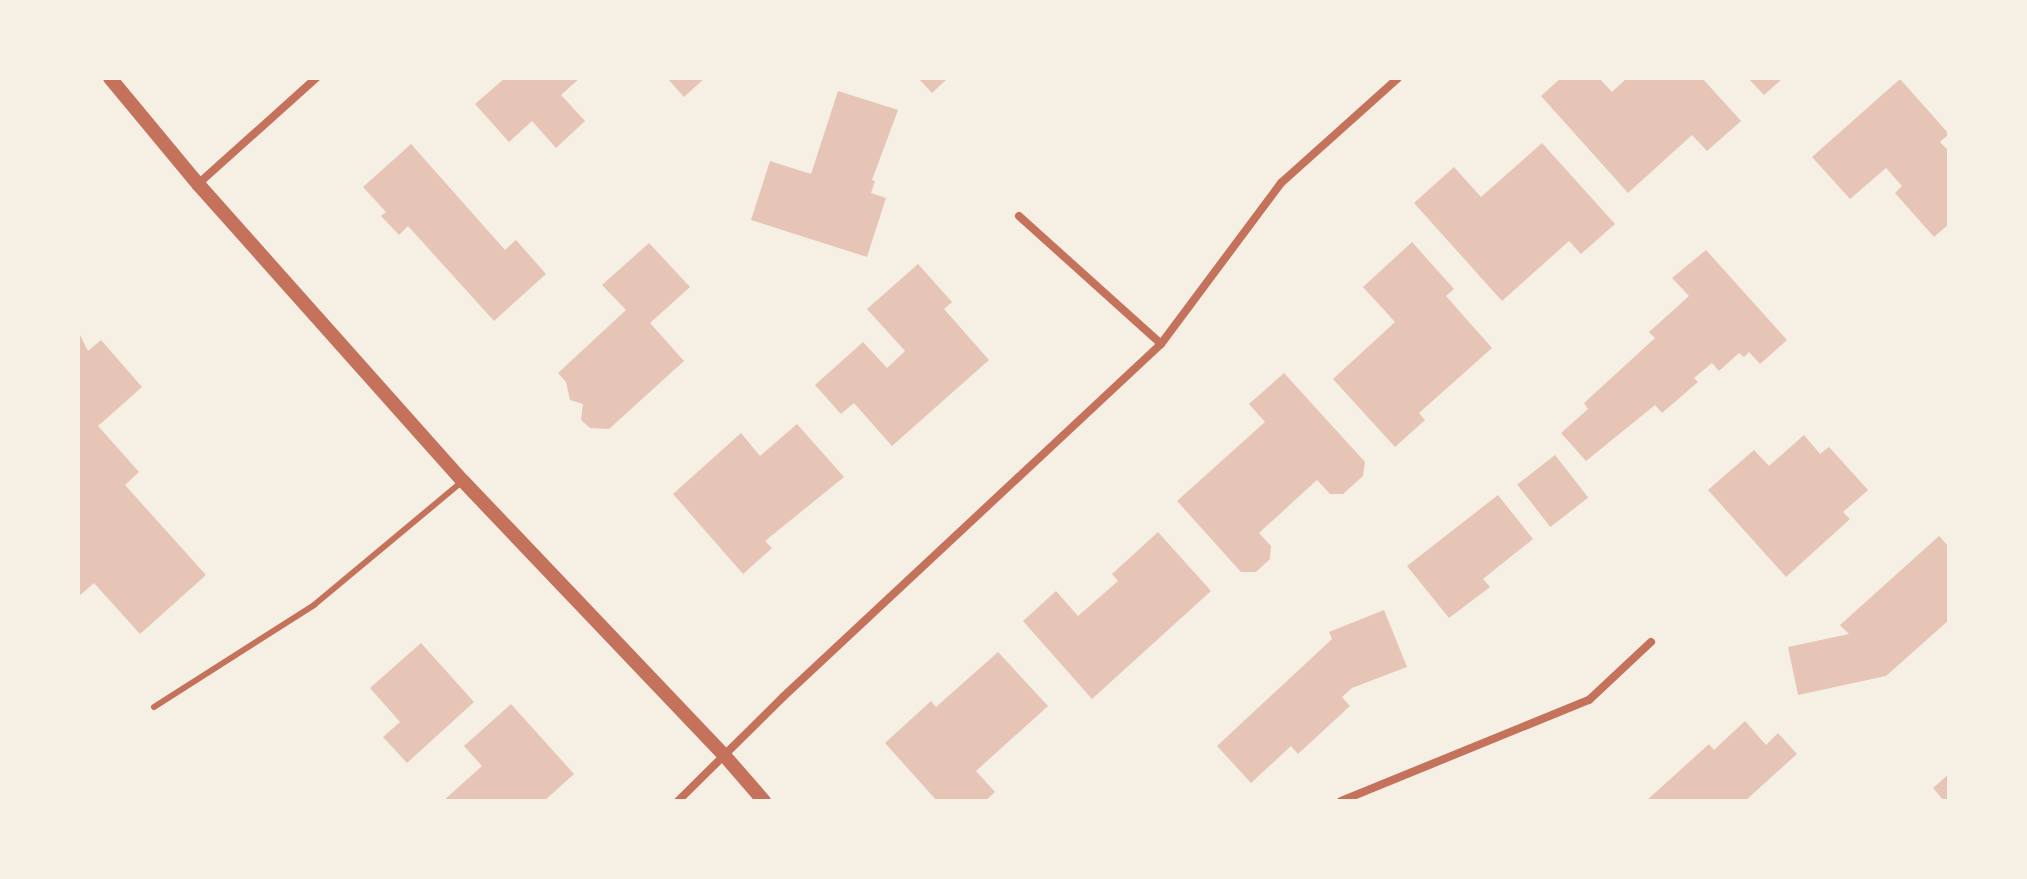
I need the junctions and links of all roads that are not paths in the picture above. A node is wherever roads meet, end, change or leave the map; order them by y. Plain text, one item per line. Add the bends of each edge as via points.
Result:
1 (110, 78) edge
2 (316, 78) edge
3 (1398, 78) edge
4 (198, 184) junction
5 (1019, 216) dead end
6 (1161, 344) junction
7 (463, 481) junction
8 (1651, 642) dead end
9 (154, 707) dead end
10 (724, 755) junction
11 (678, 801) edge
12 (764, 801) edge
13 (1341, 801) edge

1 - 4 street
2 - 4 street
3 - 6 street via 1281,183
4 - 7 street
5 - 6 street
6 - 10 street
7 - 9 lane via 314,605
7 - 10 street
8 - 13 street via 1589,700
10 - 11 street
10 - 12 street

